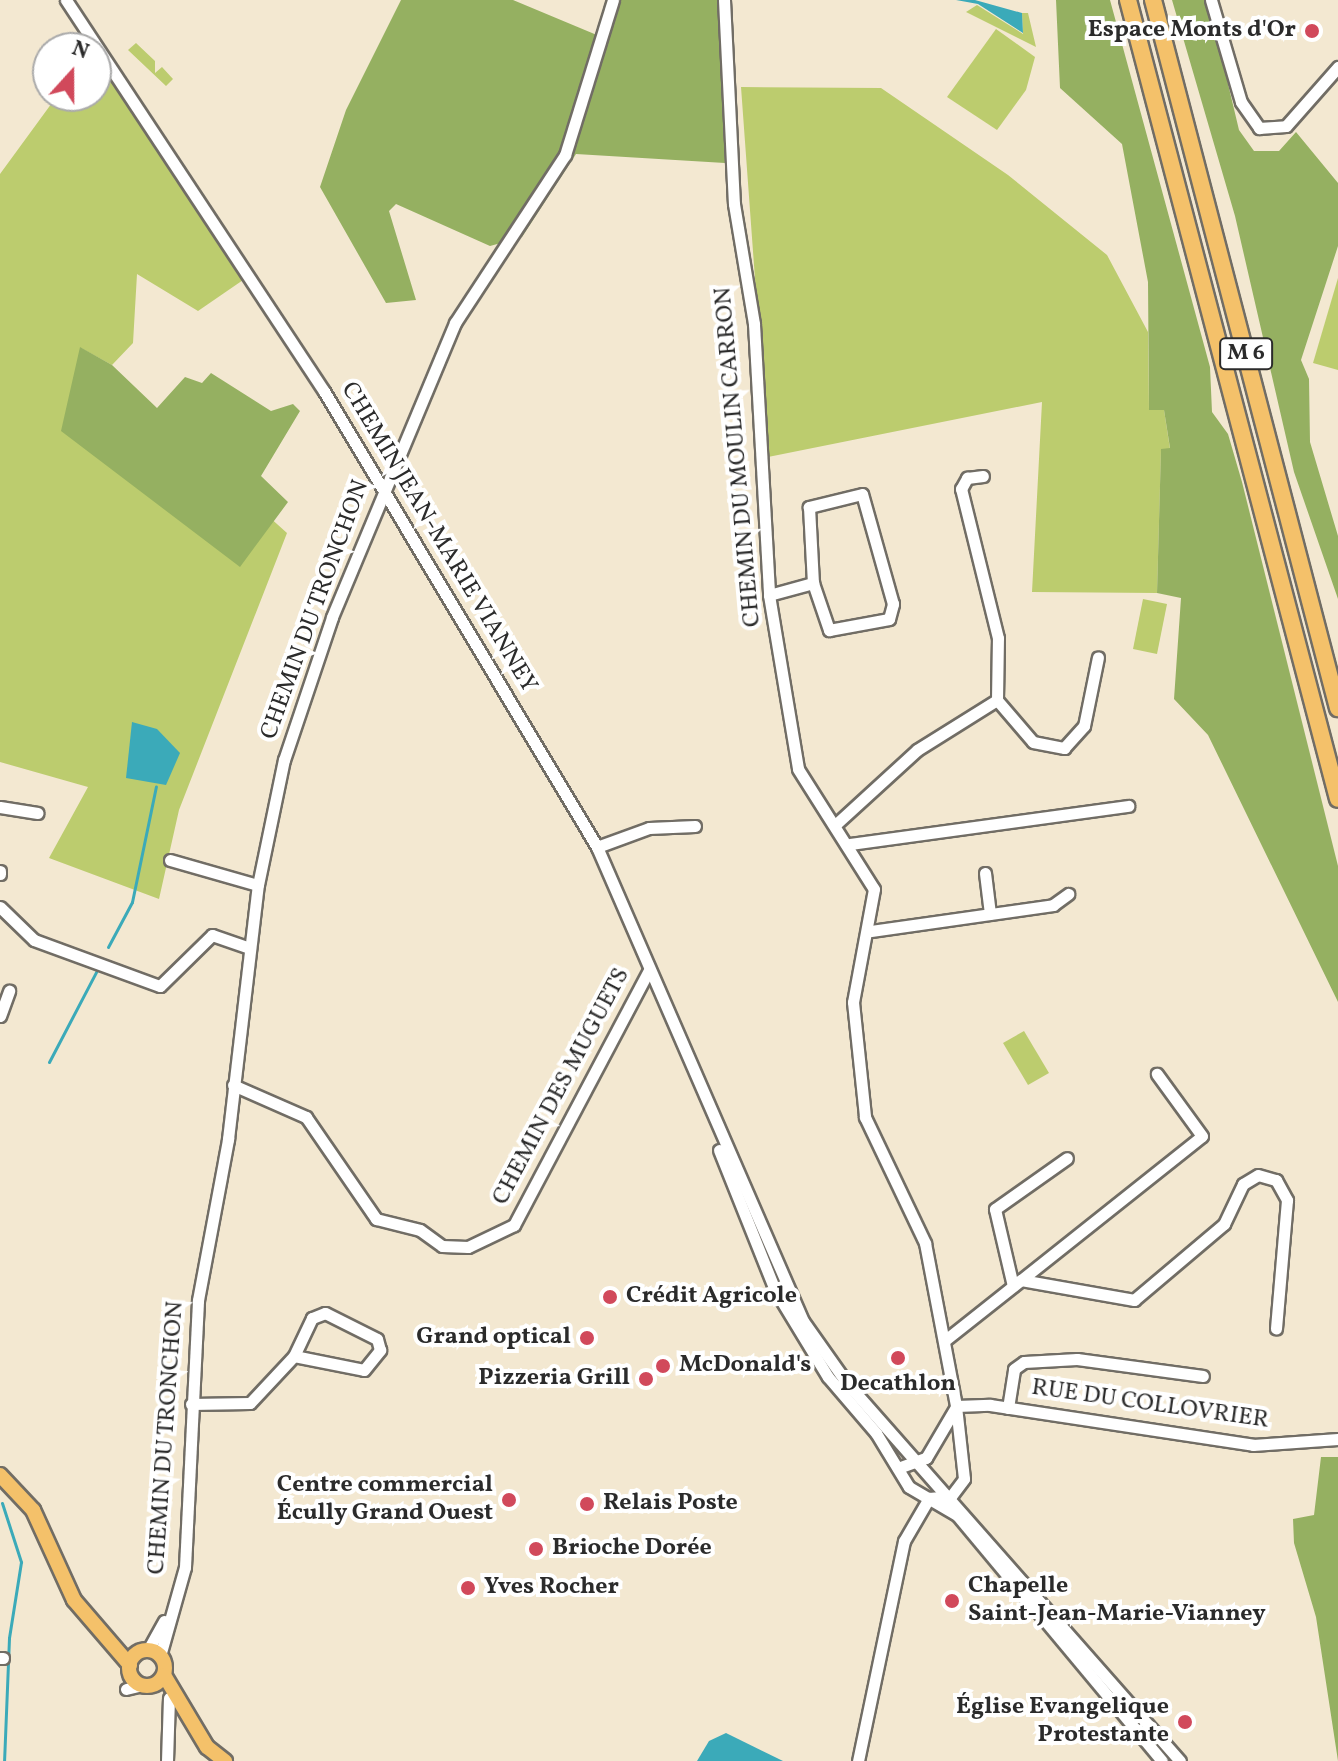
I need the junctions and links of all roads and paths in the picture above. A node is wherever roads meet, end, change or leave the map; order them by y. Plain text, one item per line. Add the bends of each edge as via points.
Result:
1 (66, 0) edge
2 (613, 0) edge
3 (724, 0) edge
4 (1128, 0) edge
5 (1153, 0) edge
6 (1211, 0) edge
7 (1338, 67) edge
8 (983, 476) dead end
9 (384, 488) junction
10 (813, 583) junction
11 (769, 595) junction
12 (1098, 657) dead end
13 (997, 700) junction
14 (1338, 708) edge
15 (1338, 799) edge
16 (1128, 806) dead end
17 (0, 807) edge
18 (38, 813) dead end
19 (835, 825) junction
20 (695, 826) dead end
21 (850, 844) junction
22 (597, 847) junction
23 (170, 860) dead end
24 (985, 873) dead end
25 (258, 885) junction
26 (1068, 894) dead end
27 (0, 907) edge
28 (990, 914) junction
29 (871, 931) junction
30 (249, 948) junction
31 (649, 970) junction
32 (9, 991) dead end
33 (0, 1016) edge
34 (1157, 1074) dead end
35 (233, 1085) junction
36 (1067, 1158) dead end
37 (1017, 1283) junction
38 (779, 1288) junction
39 (1276, 1329) dead end
40 (944, 1341) junction
41 (294, 1356) junction
42 (1203, 1376) dead end
43 (191, 1404) junction
44 (956, 1406) junction
45 (1008, 1408) junction
46 (1338, 1439) edge
47 (918, 1462) junction
48 (898, 1468) junction
49 (0, 1475) edge
50 (951, 1496) junction
51 (929, 1498) junction
52 (99, 1633) junction
53 (149, 1652) junction
54 (144, 1677) junction
55 (178, 1706) junction
56 (167, 1730) junction
57 (167, 1761) edge
58 (225, 1761) edge
59 (858, 1761) edge
60 (1162, 1761) edge
61 (1180, 1761) edge

1 - 9 street, CHEMIN JEAN-MARIE VIANNEY
2 - 9 street, CHEMIN DU TRONCHON via 565,155 455,323
3 - 11 street, CHEMIN DU MOULIN CARRON via 734,204 754,324
4 - 15 highway, M 6
5 - 14 highway, M 6
6 - 7 street via 1241,102 1259,128 1286,126
8 - 13 street via 967,478 961,489 998,638
9 - 22 street, CHEMIN JEAN-MARIE VIANNEY
9 - 25 street, CHEMIN DU TRONCHON via 284,760
10 - 10 street via 829,630 889,619 893,604 862,494 809,507
10 - 11 street
11 - 19 street, CHEMIN DU MOULIN CARRON via 802,783
12 - 13 street via 1084,726 1064,748 1033,742
13 - 19 street via 917,750
16 - 21 street
17 - 18 street
19 - 21 street, CHEMIN DU MOULIN CARRON
20 - 22 street via 636,831
21 - 29 street, CHEMIN DU MOULIN CARRON via 874,889
22 - 31 street, CHEMIN JEAN-MARIE VIANNEY
23 - 25 street
24 - 28 street
25 - 30 street, CHEMIN DU TRONCHON
26 - 28 street via 1053,905
27 - 30 street via 34,940 151,985 160,986 212,935
28 - 29 street
29 - 40 street, CHEMIN DU MOULIN CARRON via 853,1022 865,1117 877,1153 918,1222
30 - 35 street, CHEMIN DU TRONCHON
31 - 35 street, CHEMIN DES MUGUETS via 514,1225 468,1247 442,1246 420,1230 376,1219 306,1117
31 - 38 street, CHEMIN JEAN-MARIE VIANNEY
32 - 33 street
34 - 37 street via 1202,1136
35 - 43 street, CHEMIN DU TRONCHON via 198,1300
36 - 37 street via 995,1209
37 - 39 street via 1134,1300 1224,1224 1243,1184 1272,1177 1287,1200
37 - 40 street
38 - 47 street, CHEMIN JEAN-MARIE VIANNEY via 846,1382
38 - 48 street, CHEMIN JEAN-MARIE VIANNEY via 801,1338
40 - 44 street, CHEMIN DU MOULIN CARRON
41 - 41 street via 364,1370 380,1350 377,1339 325,1313 312,1318
41 - 43 street via 250,1403
42 - 45 street via 1077,1359 1024,1362 1014,1369
43 - 53 street, CHEMIN DU TRONCHON via 185,1567
44 - 45 street, RUE DU COLLOVRIER
44 - 47 street
44 - 50 street, CHEMIN DU MOULIN CARRON via 964,1479
45 - 46 street, RUE DU COLLOVRIER via 1224,1442
47 - 48 street
47 - 50 street, CHEMIN JEAN-MARIE VIANNEY
48 - 51 street, CHEMIN JEAN-MARIE VIANNEY
49 - 52 main road via 33,1510 67,1588
50 - 51 street
50 - 61 street, CHEMIN JEAN-MARIE VIANNEY
51 - 59 street via 904,1541
51 - 60 street, CHEMIN JEAN-MARIE VIANNEY via 957,1515
52 - 53 main road
52 - 54 main road
53 - 54 main road
53 - 54 main road
54 - 55 main road
55 - 56 street
55 - 56 street
55 - 58 main road
56 - 57 street

